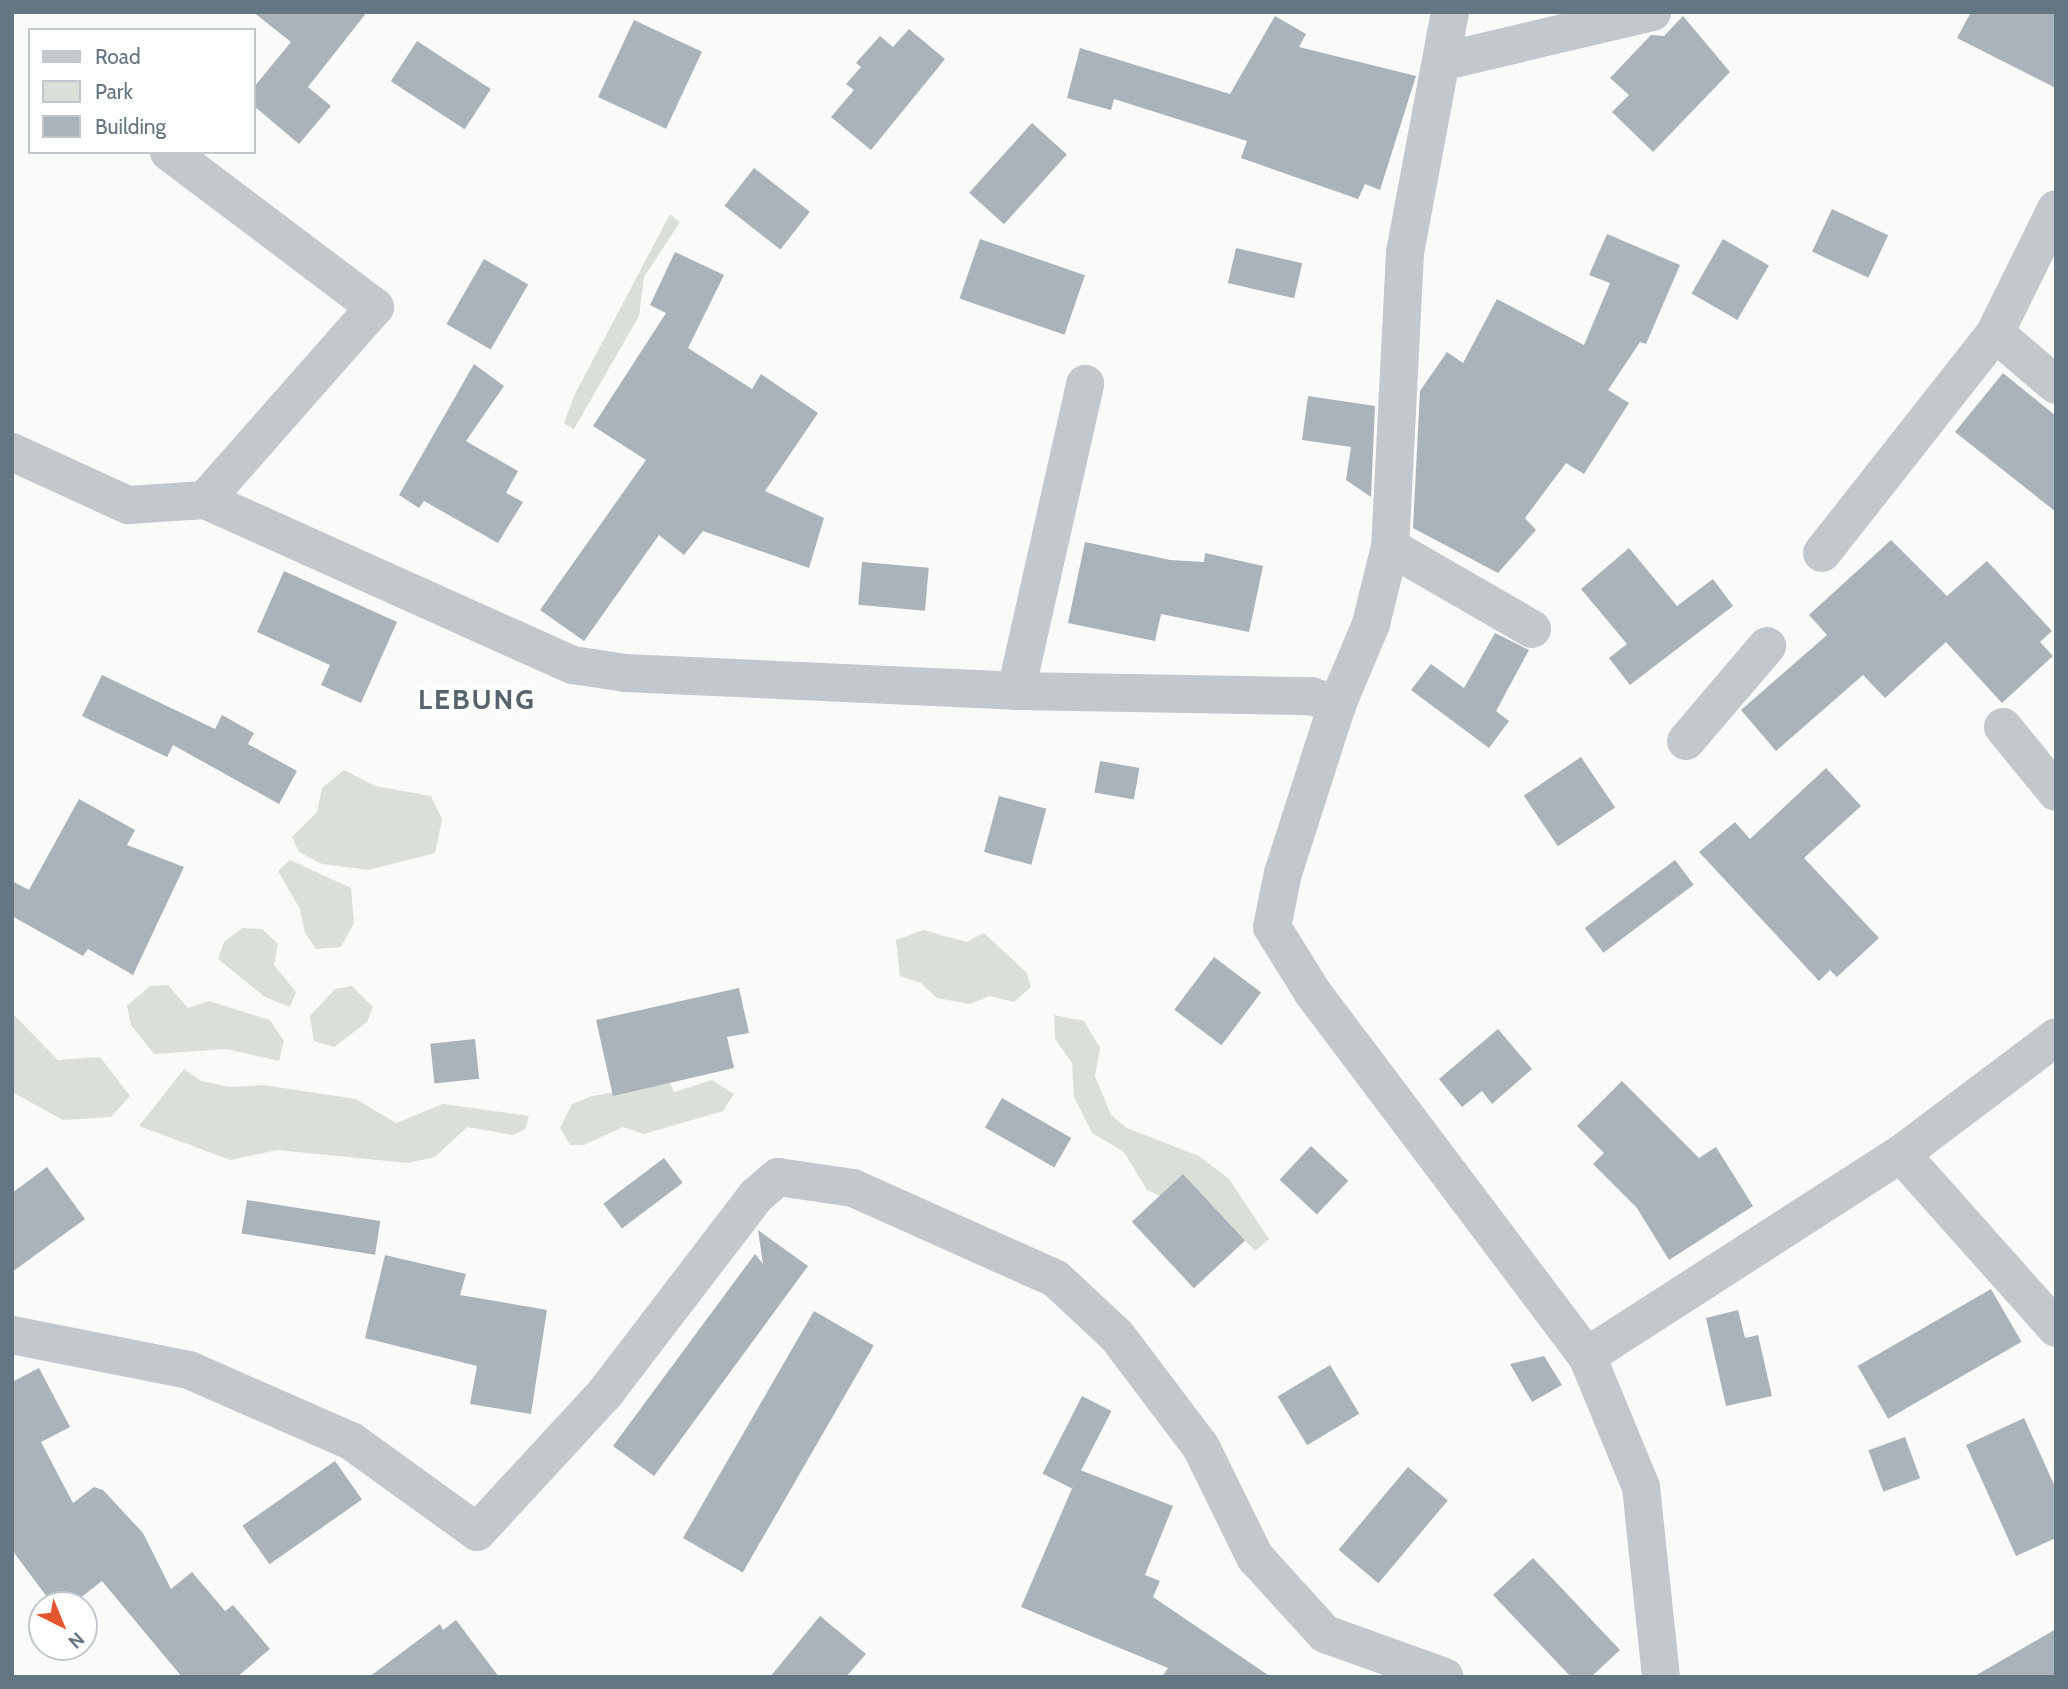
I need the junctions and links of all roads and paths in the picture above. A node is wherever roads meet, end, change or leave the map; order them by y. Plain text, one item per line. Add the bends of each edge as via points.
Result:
1 (1450, 12) edge
2 (1652, 12) edge
3 (1445, 61) junction
4 (172, 154) edge
5 (2056, 209) edge
6 (1996, 332) junction
7 (1085, 384) dead end
8 (2056, 385) edge
9 (12, 452) edge
10 (205, 500) junction
11 (1390, 547) junction
12 (1822, 553) dead end
13 (1532, 629) dead end
14 (1767, 646) dead end
15 (1016, 691) junction
16 (1337, 705) junction
17 (2003, 727) dead end
18 (1686, 741) dead end
19 (2056, 792) edge
20 (2056, 1037) edge
21 (1901, 1154) junction
22 (2056, 1328) edge
23 (12, 1335) edge
24 (1587, 1356) junction
25 (1445, 1677) edge
26 (1661, 1677) edge

1 - 3 street
2 - 3 street
3 - 11 street via 1405,253
4 - 10 street via 375,307
5 - 6 street
6 - 8 street
6 - 12 street
7 - 15 street
9 - 10 street via 128,505
10 - 15 street via 573,665 625,673
11 - 13 street
11 - 16 street via 1371,624
14 - 18 street
15 - 16 street via 1311,696
16 - 24 street via 1283,873 1272,927 1313,993
17 - 19 street
20 - 21 street
21 - 22 street
21 - 24 street
23 - 25 street via 189,1370 351,1441 477,1532 607,1392 756,1196 778,1177 853,1188 1056,1279 1125,1347 1201,1447 1255,1557 1325,1634
24 - 26 street via 1642,1487

